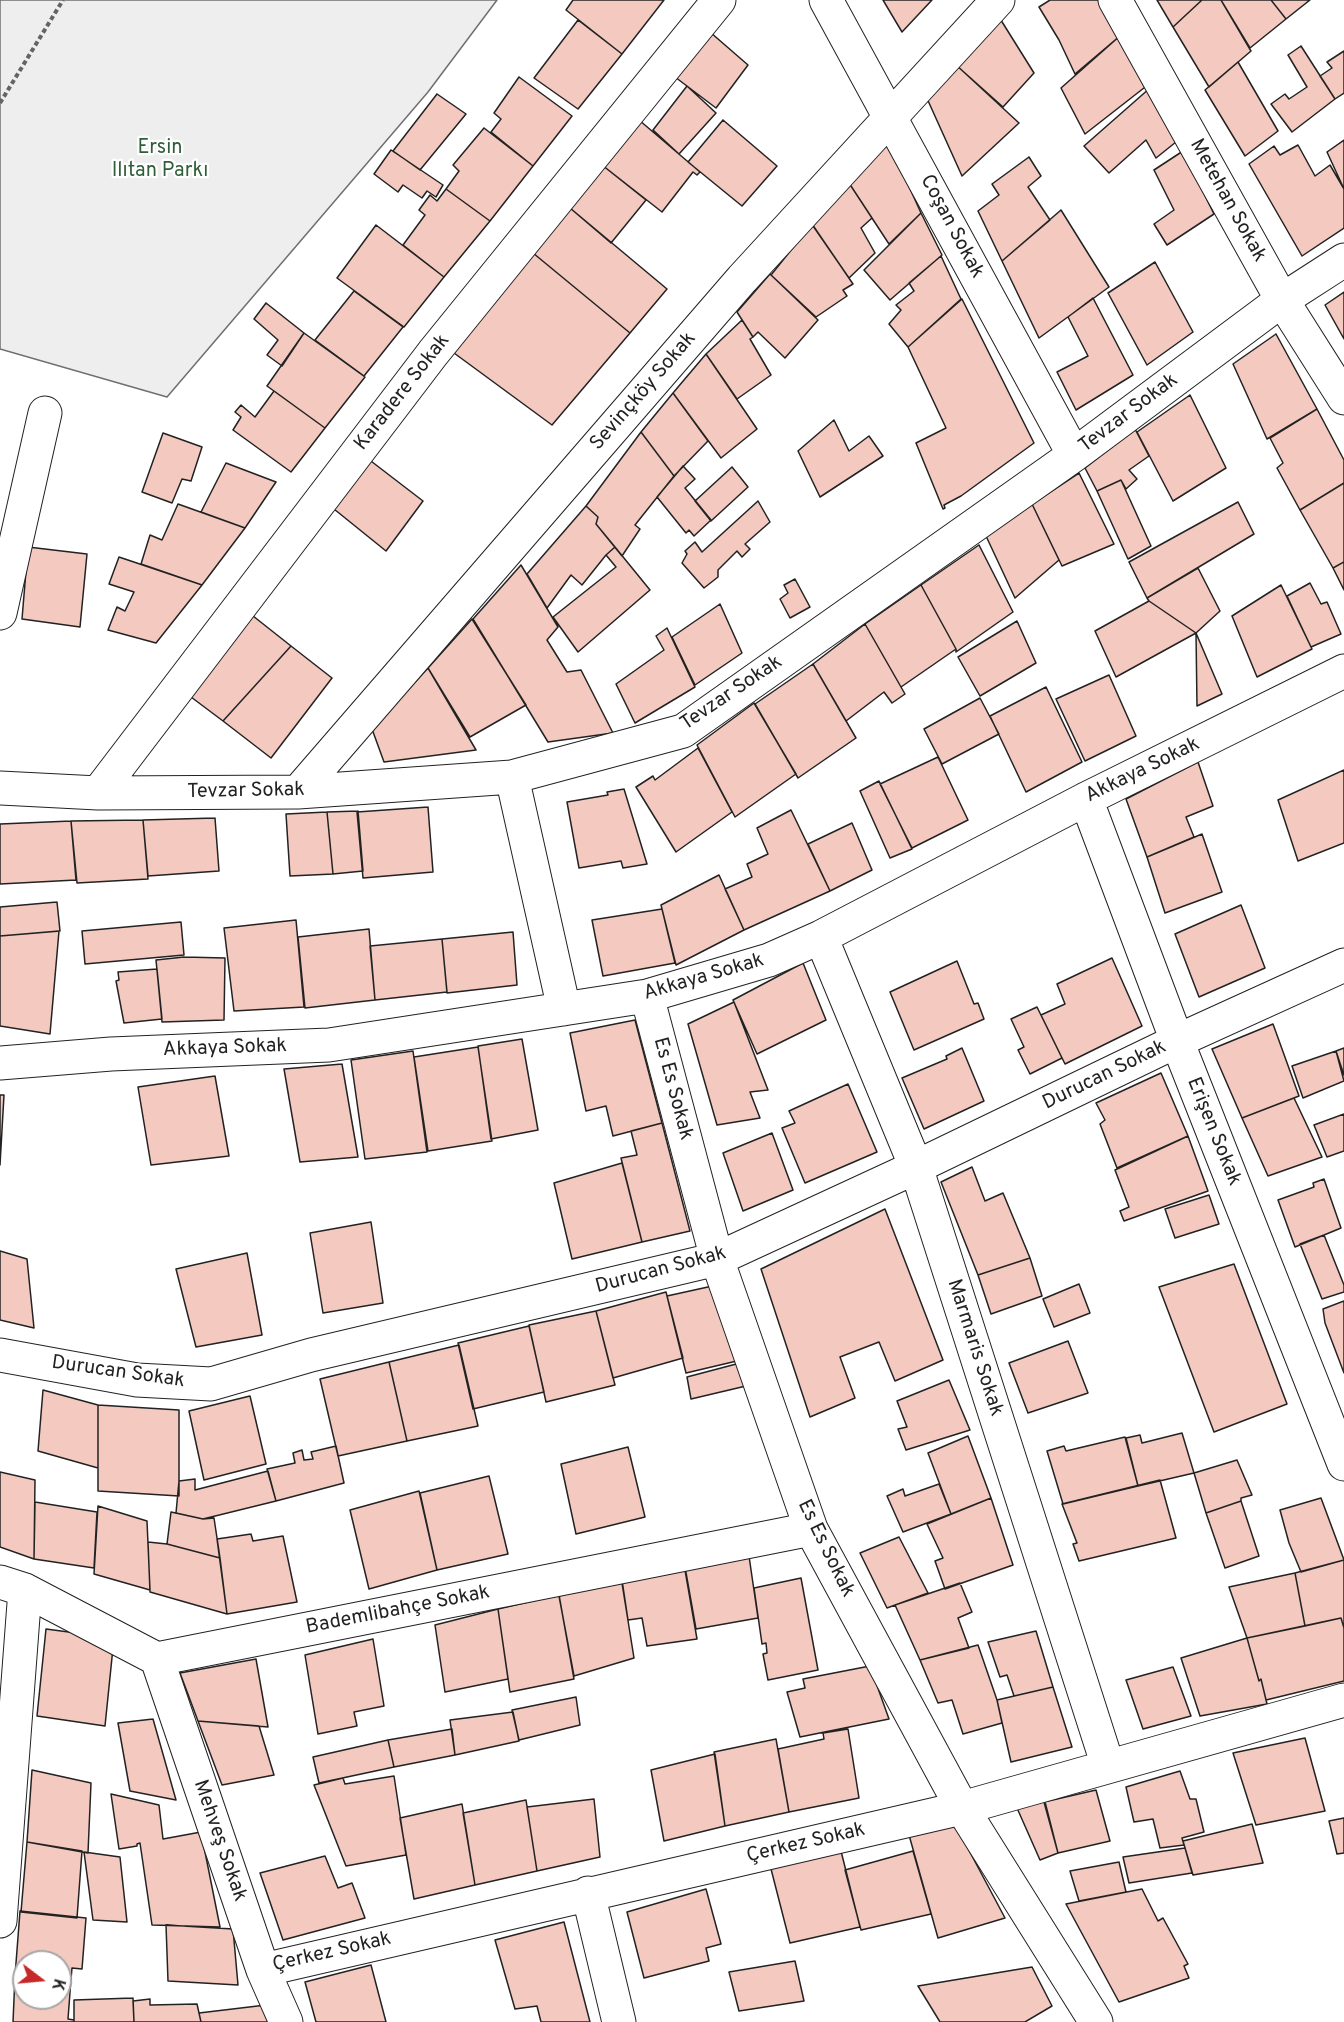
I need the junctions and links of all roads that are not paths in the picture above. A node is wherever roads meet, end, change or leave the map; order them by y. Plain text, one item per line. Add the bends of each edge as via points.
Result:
1 (719, 0) edge
2 (826, 0) edge
3 (998, 0) edge
4 (1115, 0) edge
5 (891, 117) junction
6 (1344, 260) edge
7 (1282, 300) junction
8 (1344, 398) edge
9 (45, 413) dead end
10 (1074, 455) junction
11 (8, 536) edge
12 (0, 613) edge
13 (1343, 673) edge
14 (512, 777) junction
15 (0, 788) edge
16 (298, 792) junction
17 (98, 793) junction
18 (1086, 799) junction
19 (821, 937) junction
20 (1344, 965) edge
21 (647, 996) junction
22 (564, 1009) junction
23 (1177, 1041) junction
24 (0, 1063) edge
25 (916, 1167) junction
26 (717, 1259) junction
27 (0, 1355) edge
28 (1344, 1464) edge
29 (811, 1529) junction
30 (12, 1586) edge
31 (157, 1659) junction
32 (1344, 1700) edge
33 (1108, 1766) junction
34 (962, 1808) junction
35 (588, 1893) junction
36 (0, 1921) edge
37 (263, 1970) junction
38 (286, 2022) edge
39 (619, 2022) edge
40 (1096, 2022) edge

1 - 17 street, Karadere Sokak via 433,353
2 - 5 street, Coşan Sokak
3 - 5 street, Sevinçköy Sokak
4 - 7 street, Metehan Sokak
5 - 10 street, Coşan Sokak
5 - 16 street, Sevinçköy Sokak via 742,279
6 - 7 street, Tevzar Sokak
7 - 8 street, Metehan Sokak
7 - 10 street, Tevzar Sokak
9 - 11 street
10 - 14 street, Tevzar Sokak via 683,731
11 - 12 street
13 - 18 street, Akkaya Sokak
14 - 16 street, Tevzar Sokak
14 - 22 street
15 - 17 street, Tevzar Sokak
16 - 17 street, Tevzar Sokak
18 - 19 street, Akkaya Sokak
18 - 23 street, Erişen Sokak
19 - 21 street, Akkaya Sokak via 769,960
19 - 25 street, Marmaris Sokak
20 - 23 street, Durucan Sokak
21 - 22 street, Akkaya Sokak
21 - 26 street, Es Es Sokak
22 - 24 street, Akkaya Sokak via 329,1045
23 - 25 street, Durucan Sokak
23 - 28 street, Erişen Sokak
25 - 26 street, Durucan Sokak
25 - 33 street, Marmaris Sokak
26 - 27 street, Durucan Sokak via 311,1355 212,1384 137,1380
26 - 29 street, Es Es Sokak
29 - 31 street, Bademlibahçe Sokak
29 - 34 street, Es Es Sokak
30 - 31 street
30 - 36 street
31 - 37 street, Mehveş Sokak
32 - 33 street, Çerkez Sokak
33 - 34 street, Çerkez Sokak
34 - 35 street, Çerkez Sokak
34 - 40 street, Es Es Sokak
35 - 37 street, Çerkez Sokak
35 - 39 street
37 - 38 street, Mehveş Sokak

